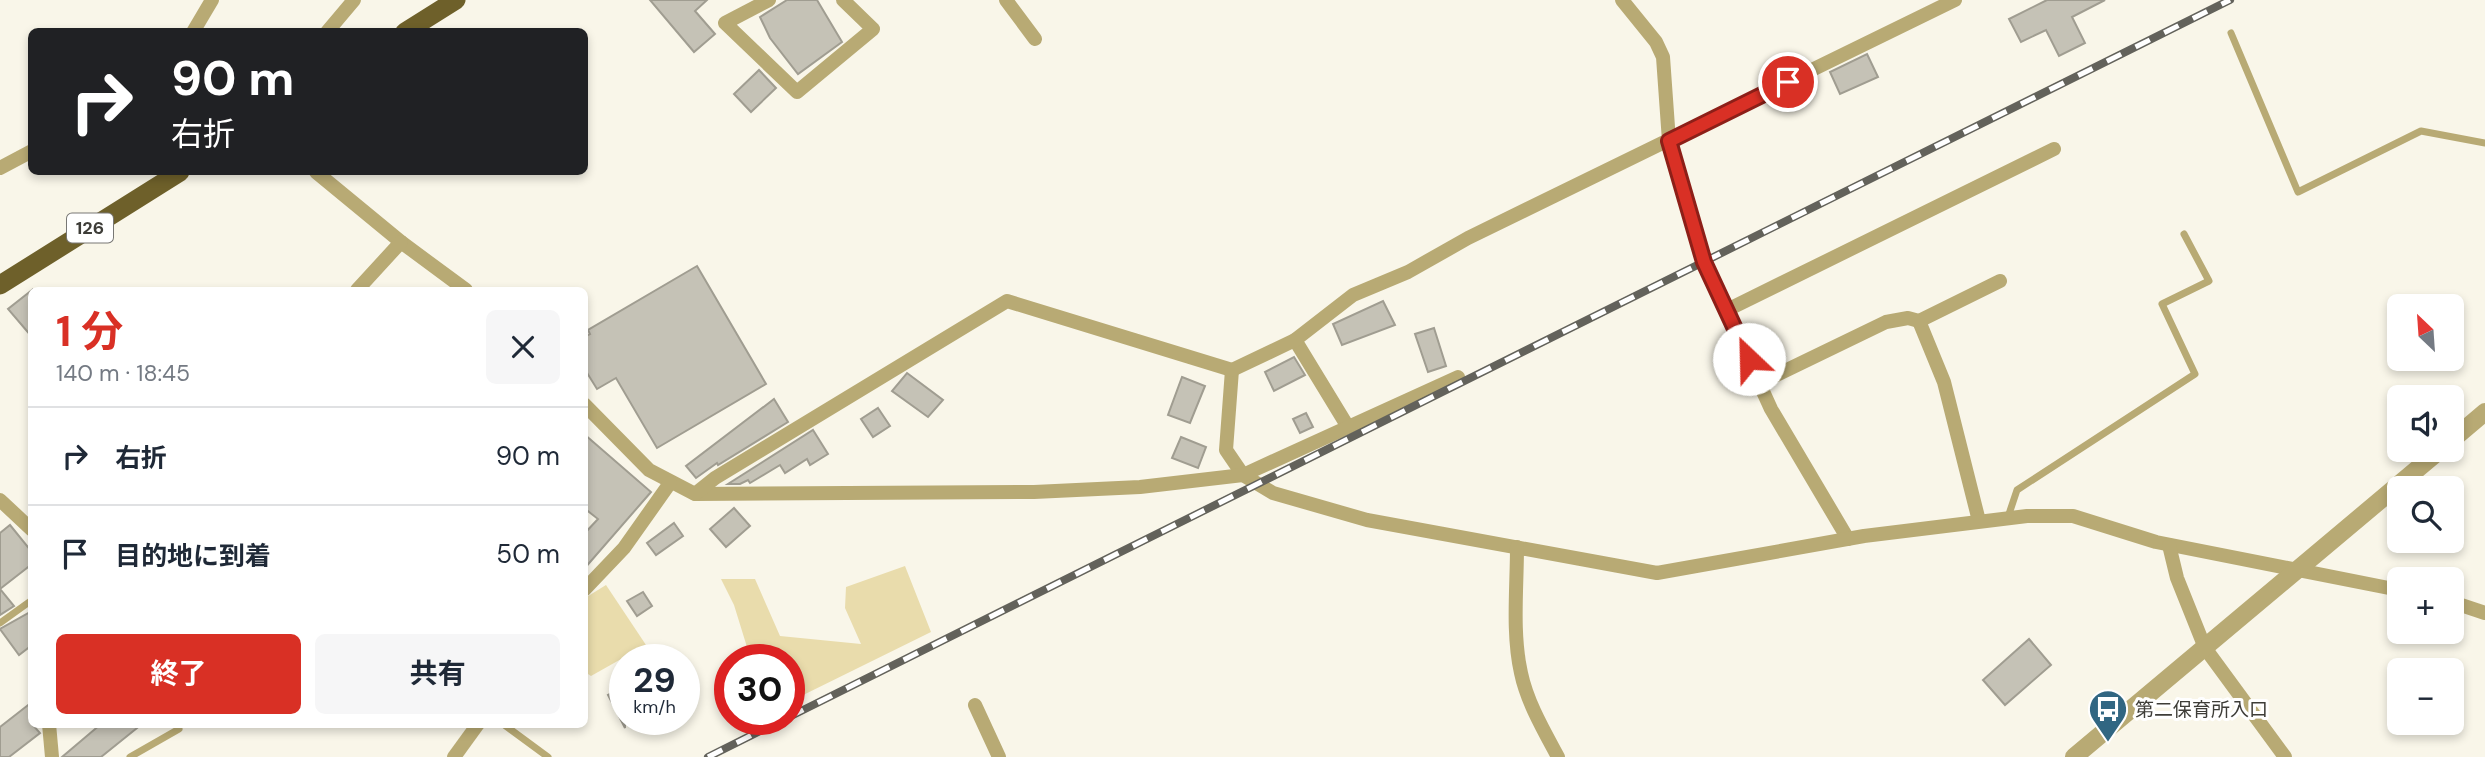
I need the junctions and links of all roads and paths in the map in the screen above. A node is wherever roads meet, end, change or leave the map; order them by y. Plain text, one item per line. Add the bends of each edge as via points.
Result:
1 (212, 0) edge
2 (354, 0) edge
3 (456, 0) edge
4 (769, 0) edge
5 (843, 0) edge
6 (1006, 0) edge
7 (1622, 0) edge
8 (1955, 0) edge
9 (195, 28) edge
10 (330, 28) edge
11 (411, 28) edge
12 (2231, 33) dead end
13 (1035, 39) dead end
14 (1669, 141) junction
15 (2485, 143) edge
16 (2054, 149) dead end
17 (28, 153) edge
18 (0, 168) edge
19 (175, 175) edge
20 (320, 175) edge
21 (2184, 234) dead end
22 (401, 242) junction
23 (2000, 281) dead end
24 (0, 285) edge
25 (360, 287) edge
26 (462, 287) edge
27 (1727, 310) junction
28 (1919, 321) junction
29 (1295, 340) junction
30 (1232, 370) junction
31 (1458, 377) dead end
32 (1760, 383) junction
33 (588, 408) edge
34 (2485, 412) edge
35 (1348, 427) junction
36 (2464, 430) edge
37 (2426, 462) edge
38 (1243, 475) junction
39 (670, 483) junction
40 (695, 494) junction
41 (0, 500) edge
42 (2008, 518) junction
43 (1979, 521) junction
44 (28, 526) edge
45 (1847, 539) junction
46 (2169, 545) junction
47 (1517, 547) junction
48 (2296, 572) junction
49 (588, 586) edge
50 (2387, 588) edge
51 (28, 603) edge
52 (2464, 606) edge
53 (2485, 613) edge
54 (0, 624) edge
55 (2205, 648) junction
56 (975, 705) dead end
57 (49, 728) edge
58 (475, 728) edge
59 (508, 728) edge
60 (179, 729) dead end
61 (52, 757) edge
62 (130, 757) edge
63 (454, 757) edge
64 (548, 757) edge
65 (999, 757) edge
66 (1558, 757) edge
67 (2074, 757) edge
68 (2285, 757) edge

1 - 9 street
2 - 10 street
3 - 11 highway
4 - 5 street via 725,23 797,92 873,29
6 - 13 street
7 - 14 street via 1663,57
8 - 14 street
12 - 15 lane via 2298,192 2421,131
14 - 27 street via 1704,262
14 - 29 street via 1353,295
16 - 27 street
17 - 18 street
19 - 24 highway, 126
20 - 22 street
21 - 42 lane via 2209,281 2162,304 2195,374 2017,490
22 - 25 street
22 - 26 street
23 - 28 street
27 - 32 street
28 - 32 street via 1886,322
28 - 43 street via 1944,382
29 - 30 street
29 - 35 street
30 - 38 street via 1226,450
30 - 40 street via 1007,302
31 - 35 street
32 - 45 street
33 - 39 street via 649,470
34 - 36 street
35 - 38 street
37 - 48 street
38 - 40 street via 1140,487 1034,492
38 - 47 street via 1273,493 1367,520
39 - 40 street
39 - 49 street via 624,548
41 - 44 street
42 - 43 street
42 - 46 street via 2089,519
43 - 45 street
45 - 47 street via 1657,573
46 - 48 street
46 - 55 street
47 - 66 street via 1521,675
48 - 50 street
48 - 55 street
51 - 54 lane
52 - 53 street
55 - 67 street
55 - 68 street
56 - 65 street
57 - 61 street
58 - 63 street
59 - 64 lane
60 - 62 lane

